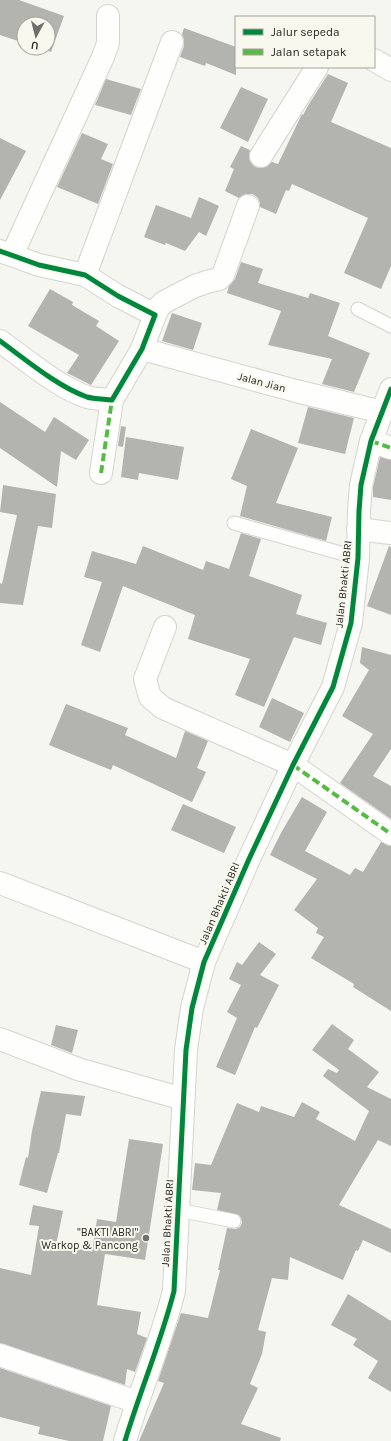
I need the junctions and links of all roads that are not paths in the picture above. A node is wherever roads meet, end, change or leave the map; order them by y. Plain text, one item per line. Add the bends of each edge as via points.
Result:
1 (108, 16) dead end
2 (172, 42) dead end
3 (375, 61) edge
4 (316, 68) edge
5 (391, 70) edge
6 (261, 156) dead end
7 (248, 206) dead end
8 (6, 253) edge
9 (85, 275) junction
10 (358, 309) dead end
11 (155, 315) junction
12 (391, 326) edge
13 (0, 341) edge
14 (142, 349) junction
15 (391, 390) edge
16 (112, 400) junction
17 (382, 412) junction
18 (381, 444) edge
19 (101, 473) dead end
20 (234, 523) dead end
21 (358, 529) junction
22 (391, 533) edge
23 (358, 558) junction
24 (165, 627) dead end
25 (293, 765) junction
26 (391, 834) edge
27 (0, 883) edge
28 (204, 962) junction
29 (0, 1039) edge
30 (184, 1099) junction
31 (178, 1210) junction
32 (234, 1221) dead end
33 (0, 1355) edge
34 (137, 1402) junction
35 (125, 1441) edge

1 - 8 street via 108,43 103,57
2 - 9 street
3 - 5 street
4 - 6 street
7 - 11 street via 220,279 195,286 164,302
8 - 9 street via 39,265
9 - 11 street
10 - 12 lane
11 - 14 street
13 - 16 street via 58,382 88,398
14 - 16 street
14 - 17 street, Jalan Jian
15 - 17 street, Jalan Bhakti ABRI
16 - 19 street
17 - 18 street, Jalan Bhakti ABRI
18 - 21 street, Jalan Bhakti ABRI via 361,485
20 - 23 lane
21 - 22 street
21 - 23 street, Jalan Bhakti ABRI
23 - 25 street, Jalan Bhakti ABRI via 351,623 333,687
24 - 25 street via 145,679 150,697 163,708
25 - 26 street
25 - 28 street, Jalan Bhakti ABRI
27 - 28 street
28 - 30 street, Jalan Bhakti ABRI via 192,1008 186,1050
29 - 30 street via 78,1069
30 - 31 street, Jalan Bhakti ABRI
31 - 32 lane
31 - 34 street, Jalan Bhakti ABRI via 174,1291
33 - 34 street
34 - 35 street, Jalan Bhakti ABRI

